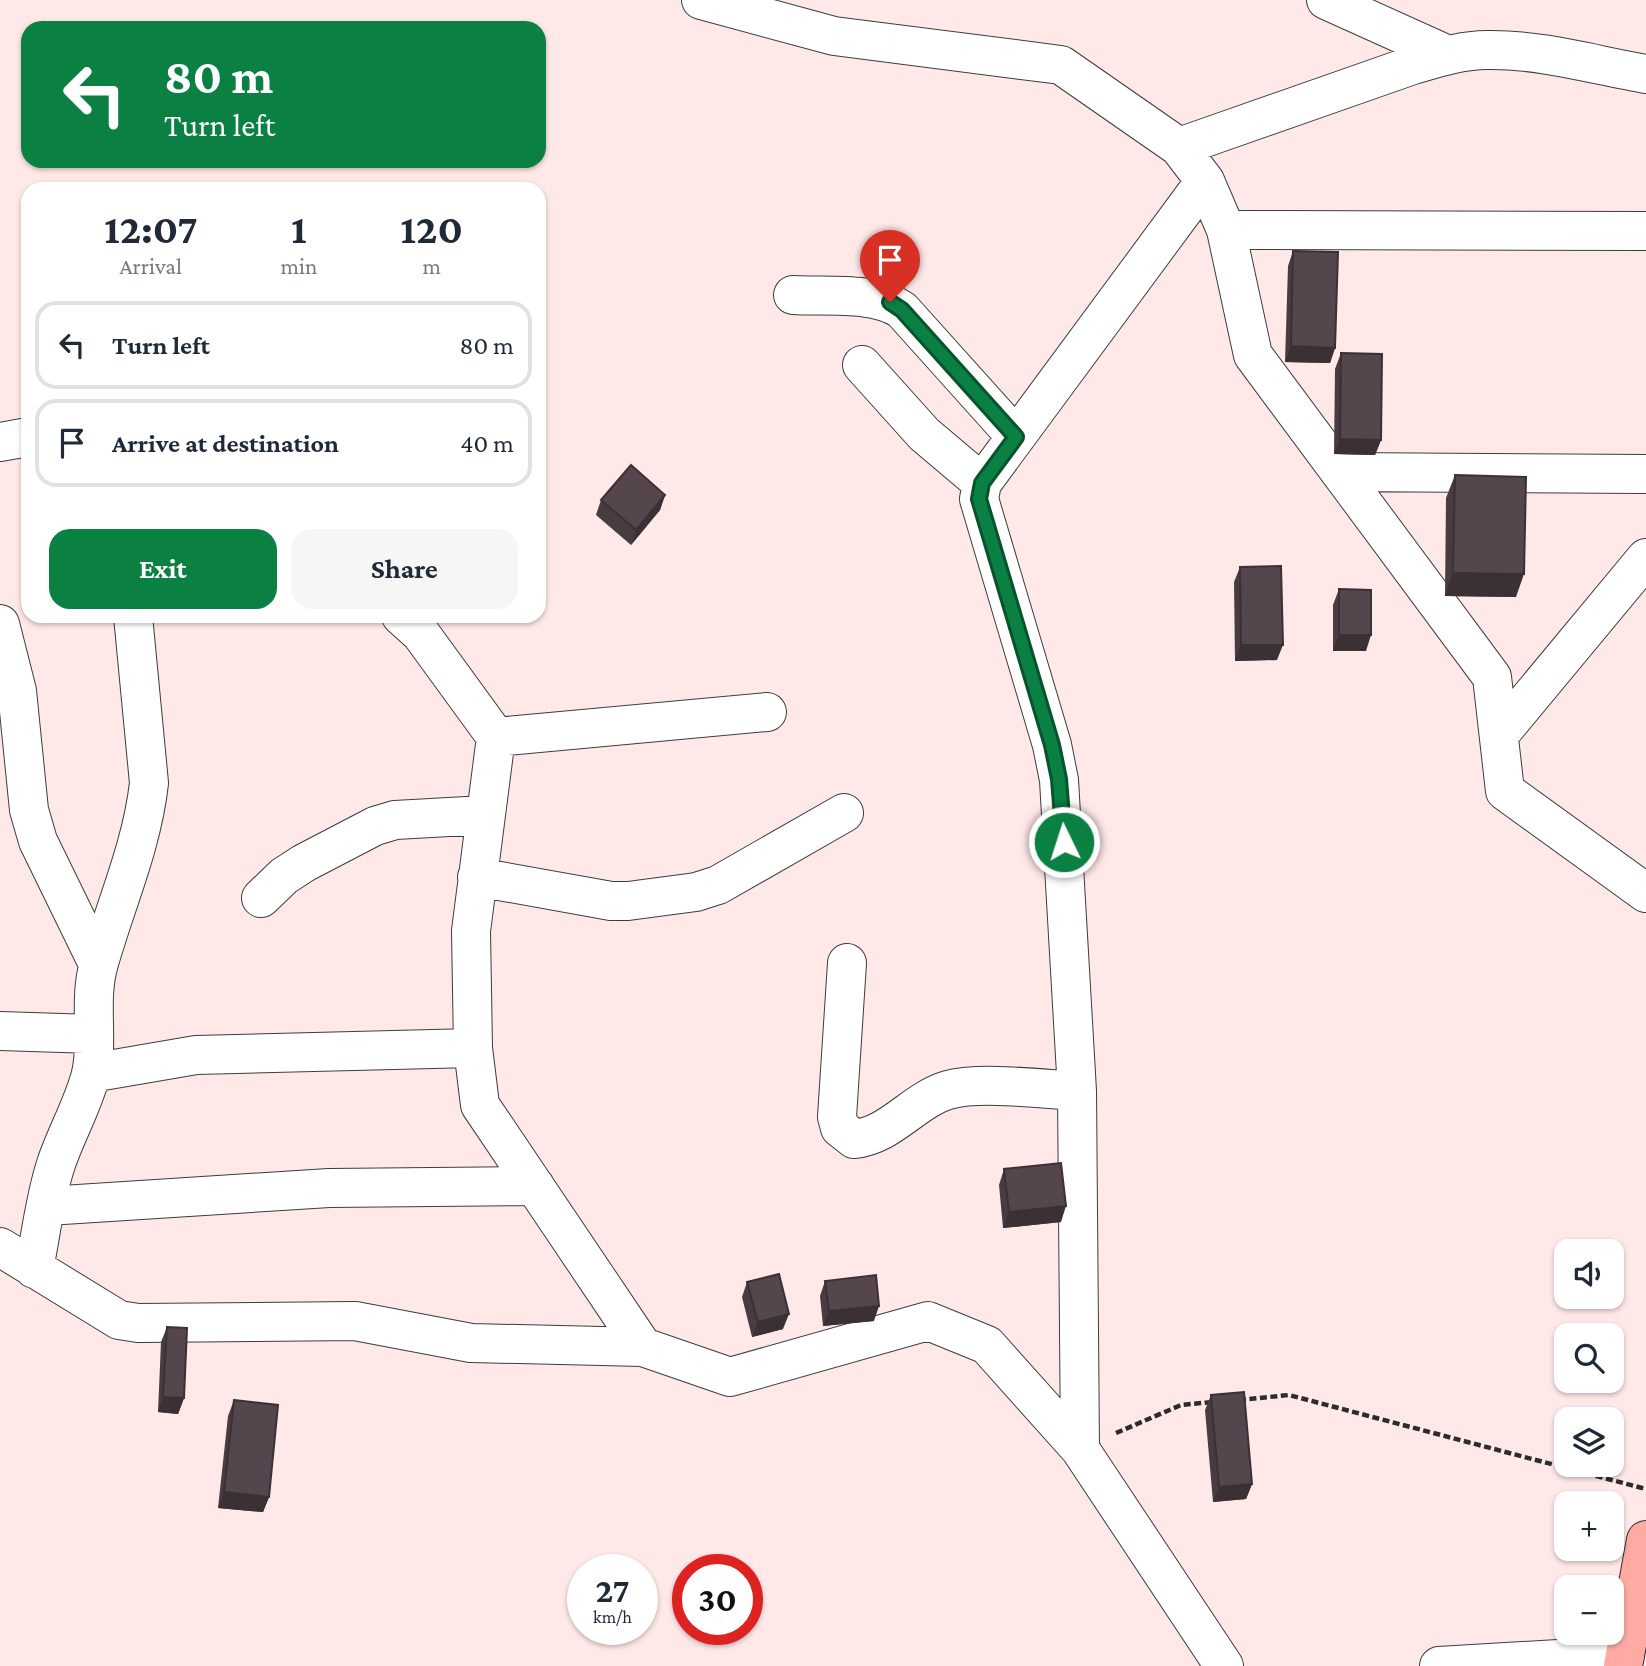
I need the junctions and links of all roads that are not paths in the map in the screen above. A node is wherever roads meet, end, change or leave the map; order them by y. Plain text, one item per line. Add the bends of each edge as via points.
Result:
1 (701, 0) edge
2 (1326, 0) edge
3 (1448, 55) junction
4 (1646, 74) edge
5 (1179, 147) junction
6 (1205, 180) junction
7 (1226, 230) junction
8 (1646, 231) edge
9 (793, 295) dead end
10 (862, 365) dead end
11 (1016, 437) junction
12 (21, 438) edge
13 (0, 442) edge
14 (1341, 472) junction
15 (1646, 474) edge
16 (982, 483) junction
17 (1646, 558) edge
18 (134, 623) edge
19 (409, 623) edge
20 (0, 624) edge
21 (767, 712) dead end
22 (1499, 734) junction
23 (496, 737) junction
24 (844, 813) dead end
25 (485, 815) junction
26 (477, 877) junction
27 (1646, 893) edge
28 (261, 898) dead end
29 (847, 962) dead end
30 (98, 964) junction
31 (0, 1031) edge
32 (93, 1034) junction
33 (473, 1048) junction
34 (91, 1073) junction
35 (1077, 1091) junction
36 (535, 1186) junction
37 (47, 1206) junction
38 (0, 1247) edge
39 (34, 1269) junction
40 (643, 1347) junction
41 (1080, 1449) junction
42 (1646, 1540) edge
43 (1624, 1660) edge
44 (1224, 1666) edge
45 (1439, 1666) edge

1 - 5 street via 834,36 1061,65
2 - 3 street
3 - 4 street via 1484,49 1516,51
3 - 5 street
5 - 6 street
6 - 7 street
6 - 11 street
7 - 8 street
7 - 14 street via 1253,355
9 - 11 street via 890,302
10 - 16 street via 924,434
11 - 16 street
12 - 13 street
14 - 15 street
14 - 22 street via 1492,677
16 - 35 street via 979,499 1059,779
17 - 22 street
18 - 30 street via 149,783 140,835
19 - 23 street
20 - 30 street via 17,691 33,825
21 - 23 street
22 - 27 street via 1505,791
23 - 25 street
24 - 26 street via 736,877 695,891 611,901
25 - 26 street
25 - 28 street via 395,820 375,826 304,863
26 - 33 street via 471,931
29 - 35 street via 836,1110 840,1128 854,1139 868,1138 949,1090
30 - 32 street via 92,993
31 - 32 street
32 - 34 street
33 - 34 street via 196,1055
33 - 36 street via 480,1105
34 - 37 street via 55,1168
35 - 41 street
36 - 37 street via 329,1188
36 - 40 street
37 - 39 street
38 - 39 street
39 - 40 street via 104,1313 138,1323 355,1321 471,1343
40 - 41 street via 730,1377 928,1321 987,1345
41 - 44 street
42 - 43 street
43 - 45 street

